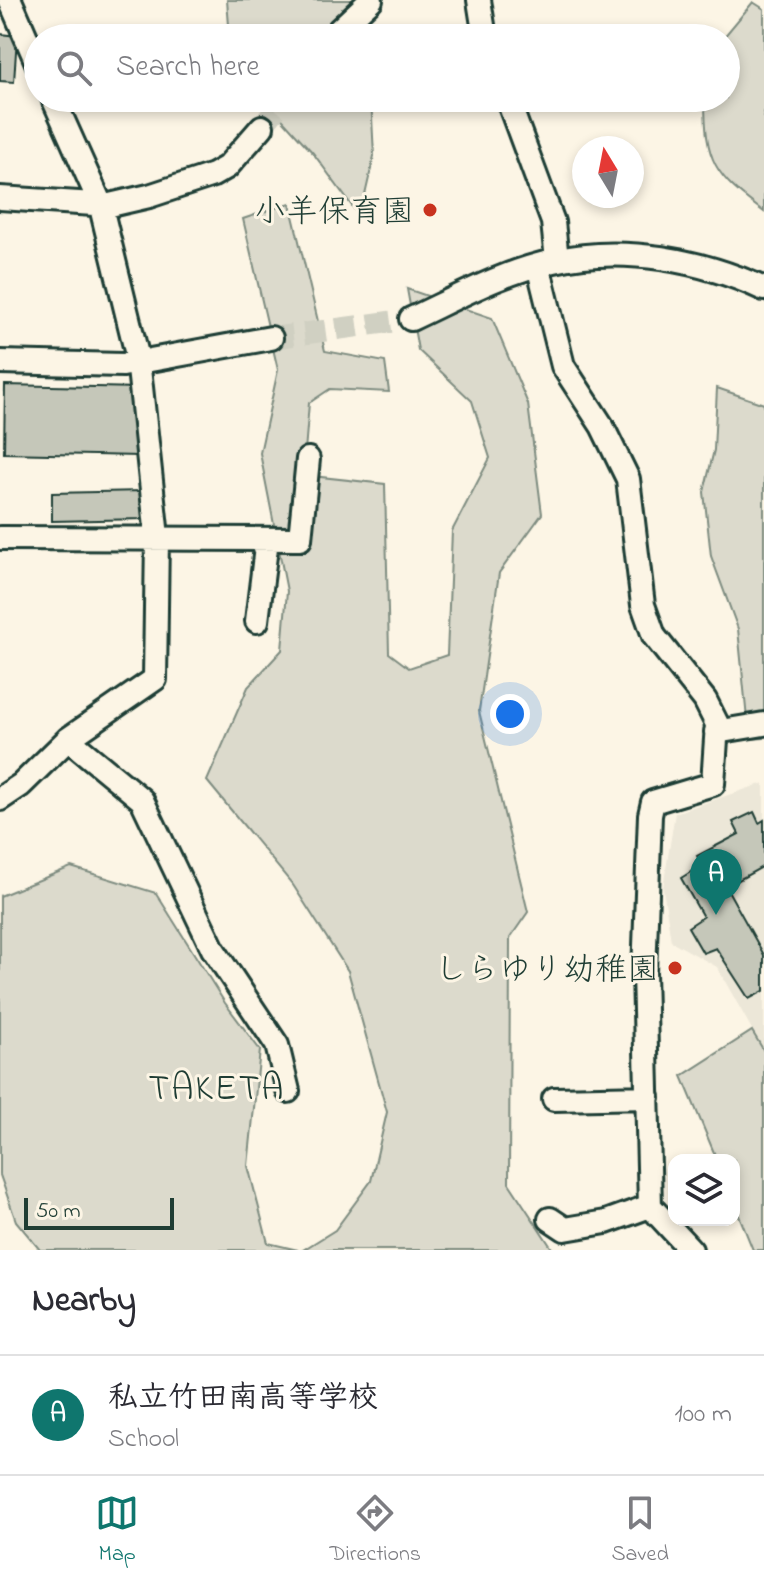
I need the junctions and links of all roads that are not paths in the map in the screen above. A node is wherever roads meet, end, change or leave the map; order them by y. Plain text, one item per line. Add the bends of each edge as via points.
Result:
1 (10, 0) edge
2 (371, 0) edge
3 (479, 0) edge
4 (10, 23) edge
5 (345, 24) edge
6 (483, 24) edge
7 (24, 44) edge
8 (59, 112) edge
9 (512, 112) edge
10 (262, 127) tunnel mouth
11 (0, 198) edge
12 (100, 203) junction
13 (548, 262) junction
14 (764, 289) edge
15 (411, 319) tunnel mouth
16 (271, 338) tunnel mouth
17 (138, 359) junction
18 (0, 362) edge
19 (308, 459) dead end
20 (157, 537) junction
21 (0, 538) edge
22 (267, 539) junction
23 (257, 621) dead end
24 (764, 724) edge
25 (716, 732) junction
26 (68, 739) junction
27 (0, 799) edge
28 (288, 1091) dead end
29 (648, 1097) junction
30 (554, 1099) dead end
31 (650, 1206) junction
32 (550, 1219) dead end
33 (691, 1250) edge

1 - 4 street
2 - 5 street
3 - 6 street
4 - 7 street
8 - 12 street
9 - 13 street via 553,222
10 - 12 street via 227,167 213,175 149,196
11 - 12 street
12 - 17 street
13 - 14 street via 665,257 724,270
13 - 15 street via 488,282
13 - 25 street via 563,366 628,479 643,605 654,636 705,700
16 - 17 street
17 - 18 street via 123,365
17 - 20 street
19 - 22 street via 300,539
20 - 21 street
20 - 22 street
20 - 26 street via 155,679
22 - 23 street
24 - 25 street
25 - 29 street via 713,784 653,802 650,815 644,972
26 - 27 street
26 - 28 street via 142,800 213,949 277,1045
29 - 30 street
29 - 31 street
31 - 32 street via 565,1229
31 - 33 street

